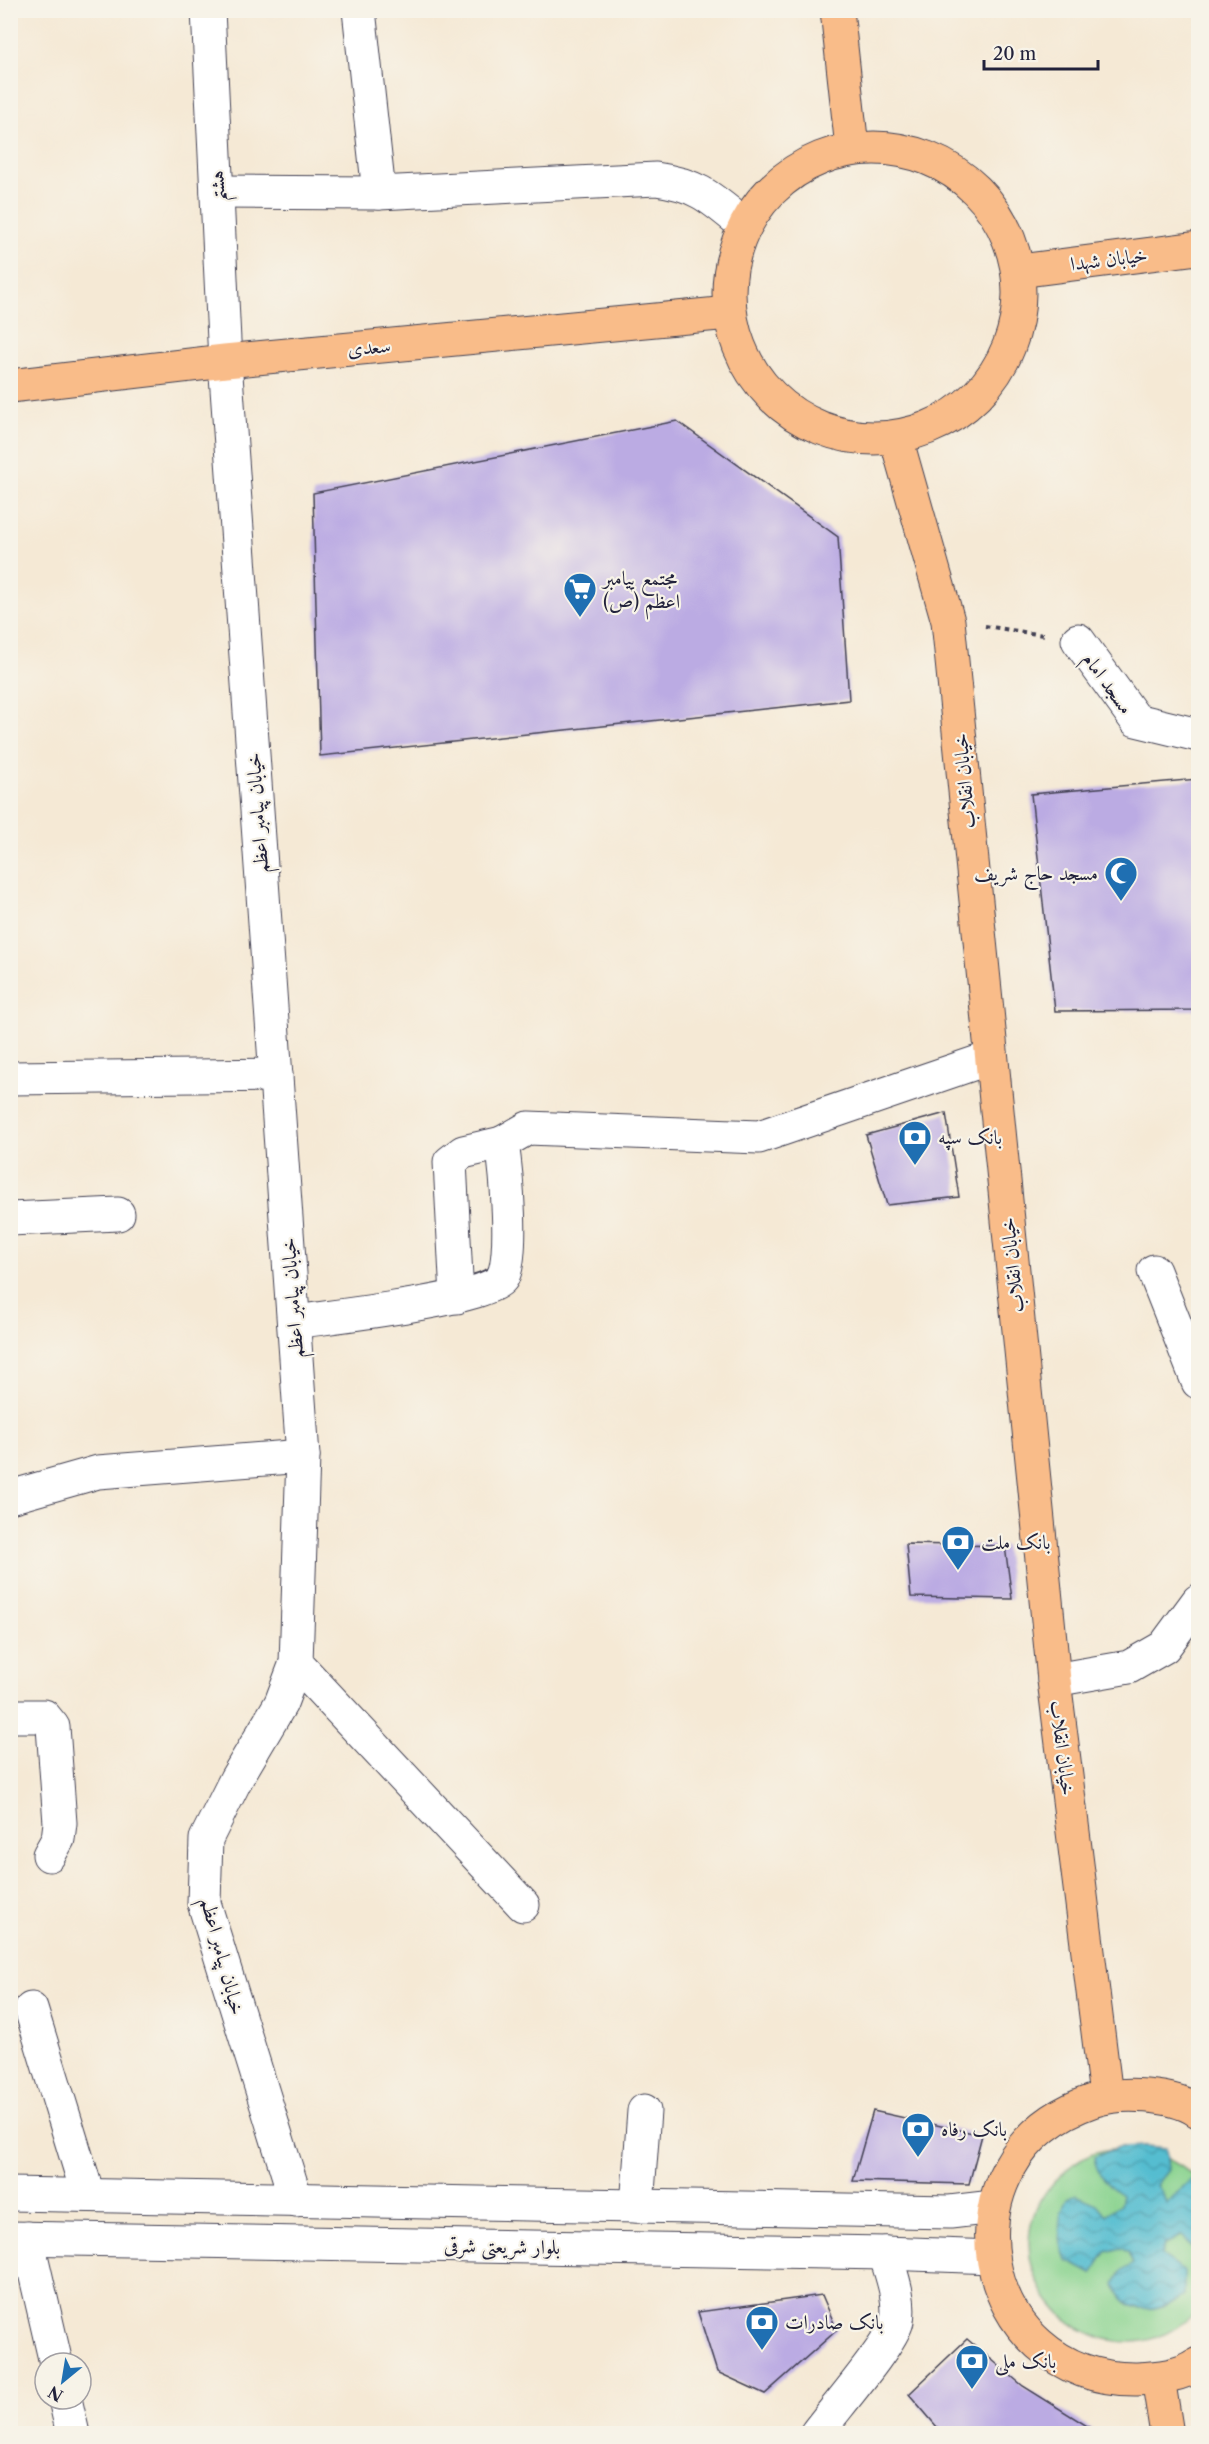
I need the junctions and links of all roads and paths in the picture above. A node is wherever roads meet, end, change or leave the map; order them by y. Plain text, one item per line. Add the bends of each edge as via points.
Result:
1 (208, 10) edge
2 (359, 10) edge
3 (837, 10) edge
4 (852, 148) junction
5 (217, 192) junction
6 (380, 193) junction
7 (744, 225) junction
8 (1198, 248) edge
9 (1019, 271) junction
10 (729, 313) junction
11 (225, 361) junction
12 (10, 387) edge
13 (896, 438) junction
14 (948, 621) junction
15 (1078, 640) joint
16 (1198, 735) edge
17 (990, 1058) junction
18 (276, 1076) junction
19 (10, 1078) edge
20 (515, 1136) junction
21 (118, 1214) dead end
22 (10, 1219) edge
23 (1154, 1271) dead end
24 (457, 1297) junction
25 (294, 1322) junction
26 (1198, 1382) edge
27 (303, 1456) junction
28 (10, 1497) edge
29 (1198, 1600) edge
30 (296, 1663) junction
31 (1054, 1680) junction
32 (10, 1716) edge
33 (49, 1855) dead end
34 (523, 1905) dead end
35 (31, 2009) dead end
36 (1106, 2096) junction
37 (644, 2111) dead end
38 (1198, 2111) edge
39 (10, 2194) edge
40 (88, 2195) junction
41 (296, 2200) junction
42 (637, 2206) junction
43 (993, 2207) junction
44 (19, 2238) edge
45 (885, 2253) junction
46 (993, 2257) junction
47 (52, 2351) edge
48 (1198, 2364) edge
49 (1158, 2378) junction
50 (68, 2411) edge
51 (73, 2433) edge
52 (816, 2433) edge
53 (1167, 2433) edge

1 - 5 street, هشتم
2 - 6 street
3 - 4 main road
4 - 7 main road via 809,161 771,188
4 - 9 main road via 898,148 942,163 960,176 979,190 1006,227
5 - 6 street
5 - 11 street, هشتم
6 - 7 street via 656,179 684,183 709,196
7 - 10 main road via 729,268
8 - 9 main road, خیابان شهدا
9 - 13 main road via 1019,317 1005,361 977,397 950,417
10 - 11 main road, سعدی
10 - 13 main road via 743,357 770,395 807,422 851,437
11 - 12 main road, سعدی
11 - 18 street, خیابان پیامبر اعظم
13 - 14 main road, خیابان انقلاب
14 - 15 path, مسجد امام
14 - 17 main road, خیابان انقلاب
15 - 16 street, مسجد امام via 1136,720
17 - 20 street via 759,1137
17 - 31 main road, خیابان انقلاب
18 - 19 street
18 - 25 street, خیابان پیامبر اعظم
20 - 24 street via 509,1258 501,1279
20 - 24 street via 463,1152 450,1162
21 - 22 street
23 - 26 street
24 - 25 street
25 - 27 street, خیابان پیامبر اعظم
27 - 28 street via 98,1472
27 - 30 street, خیابان پیامبر اعظم
29 - 31 street via 1164,1647 1129,1667
30 - 34 street
30 - 41 street, خیابان پیامبر اعظم via 281,1703 206,1839 204,1903
31 - 36 main road, خیابان انقلاب
32 - 33 street via 44,1716 53,1727 60,1823 58,1839
35 - 40 street
36 - 38 main road via 1151,2096
36 - 43 main road via 1067,2110 1032,2135 1007,2168
37 - 42 street
39 - 40 street
40 - 41 street
41 - 42 street
42 - 43 street via 950,2212
43 - 46 main road
44 - 45 street, بلوار شریعتی شرقی
44 - 47 street
45 - 46 street, بلوار شریعتی شرقی
45 - 52 street via 896,2292 897,2322 887,2341
46 - 49 main road via 1004,2299 1030,2337 1068,2364 1112,2379
48 - 49 main road
49 - 53 main road
50 - 51 street

